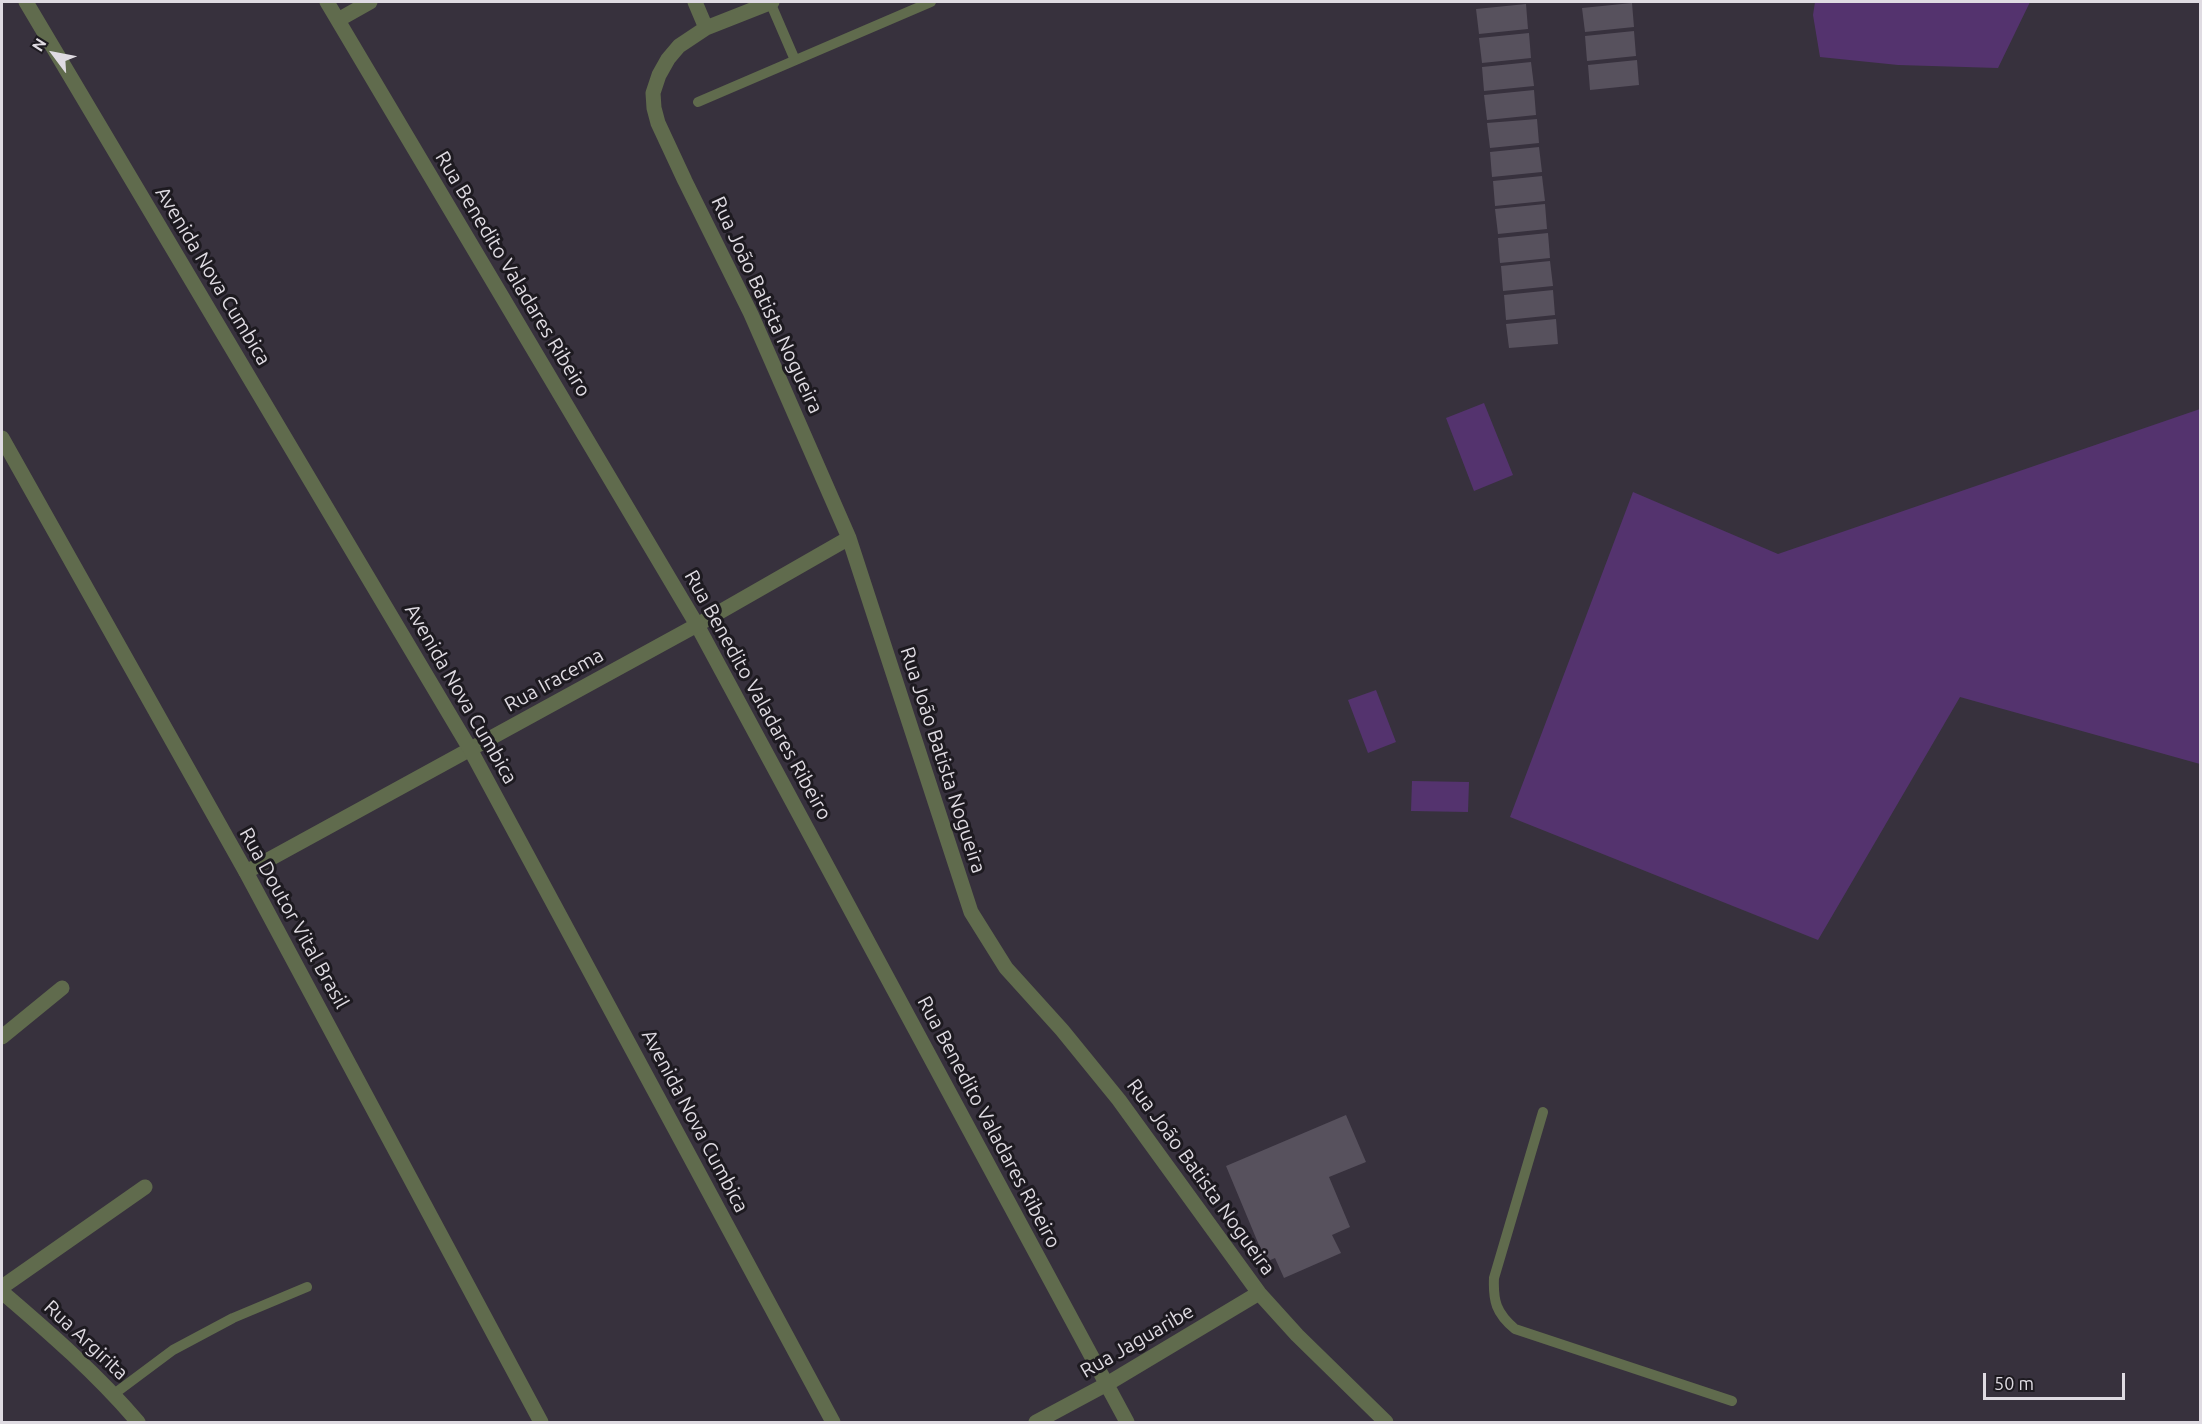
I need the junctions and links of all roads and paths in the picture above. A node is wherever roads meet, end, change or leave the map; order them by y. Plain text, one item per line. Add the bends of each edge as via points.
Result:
1 (26, 2) edge
2 (327, 2) edge
3 (370, 2) edge
4 (695, 2) edge
5 (771, 2) edge
6 (931, 2) edge
7 (338, 20) junction
8 (706, 28) junction
9 (795, 60) junction
10 (698, 102) dead end
11 (2, 438) edge
12 (849, 538) junction
13 (697, 625) junction
14 (470, 749) junction
15 (246, 872) junction
16 (62, 988) dead end
17 (2, 1037) edge
18 (1543, 1112) dead end
19 (146, 1187) dead end
20 (2, 1287) edge
21 (307, 1287) dead end
22 (2, 1292) edge
23 (1259, 1293) junction
24 (1107, 1384) junction
25 (114, 1394) junction
26 (1732, 1401) dead end
27 (535, 1418) edge
28 (138, 1422) edge
29 (833, 1422) edge
30 (1036, 1422) edge
31 (1127, 1422) edge
32 (1386, 1422) edge

1 - 14 street, Avenida Nova Cumbica
2 - 7 street, Rua Benedito Valadares Ribeiro
3 - 7 street
4 - 8 street
5 - 8 street, Rua João Batista Nogueira
5 - 9 lane
6 - 9 lane
7 - 13 street, Rua Benedito Valadares Ribeiro
8 - 12 street, Rua João Batista Nogueira via 679,46 659,75 653,93 658,123 751,314
9 - 10 lane
11 - 15 street, Rua Doutor Vital Brasil
12 - 13 street, Rua Iracema
12 - 23 street, Rua João Batista Nogueira via 971,912 1006,968 1119,1100
13 - 14 street, Rua Iracema
13 - 24 street, Rua Benedito Valadares Ribeiro
14 - 15 street, Rua Iracema
14 - 29 street, Avenida Nova Cumbica
15 - 27 street, Rua Doutor Vital Brasil
16 - 17 street
18 - 26 lane via 1494,1278 1493,1295 1504,1319 1515,1329
19 - 20 street
21 - 25 lane via 233,1318 173,1350
22 - 25 street, Rua Argirita via 63,1343
23 - 24 street, Rua Jaguaribe
23 - 32 street, Rua João Batista Nogueira
24 - 30 street, Rua Jaguaribe
24 - 31 street, Rua Benedito Valadares Ribeiro
25 - 28 street, Rua Argirita

